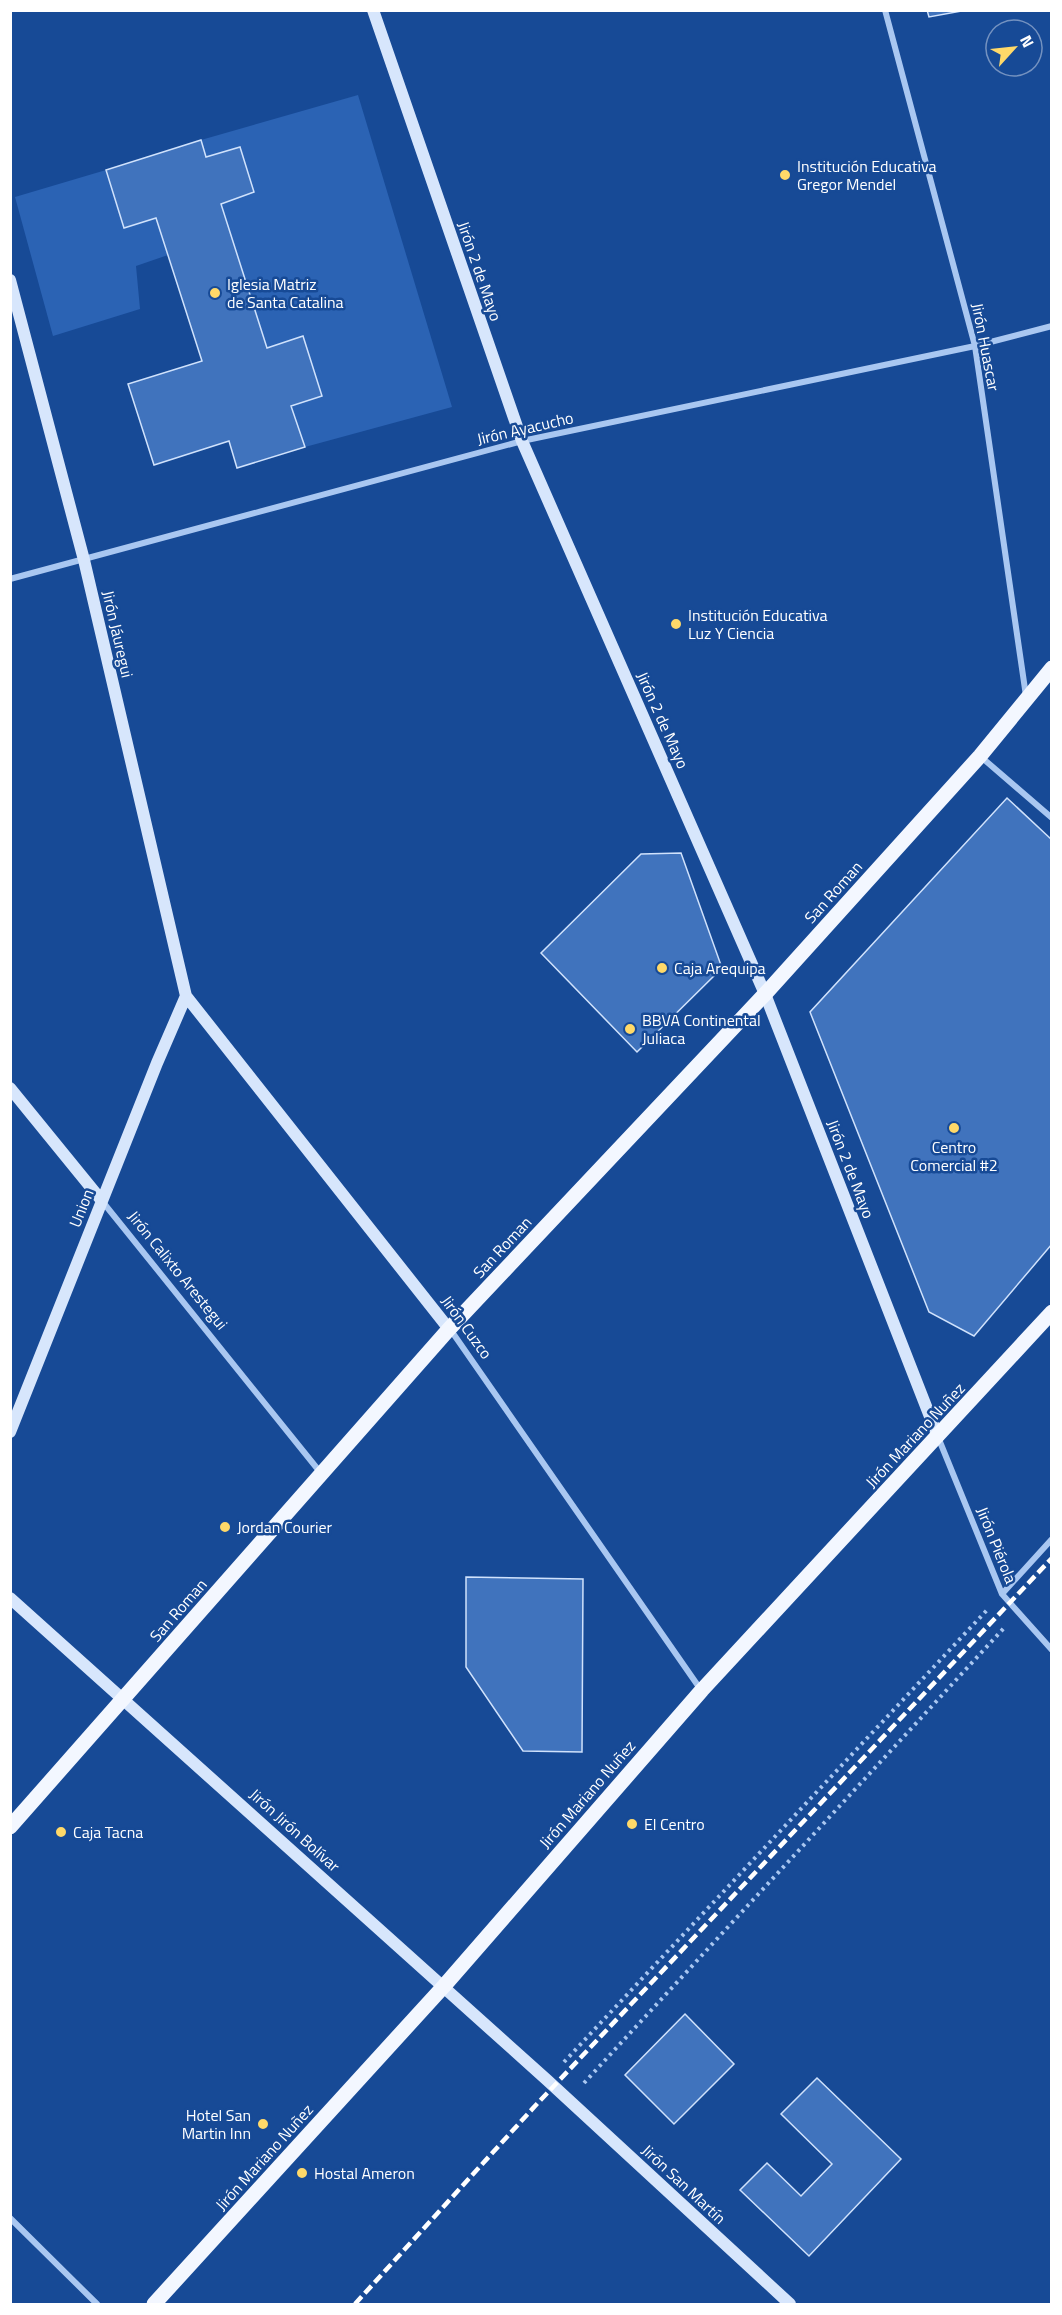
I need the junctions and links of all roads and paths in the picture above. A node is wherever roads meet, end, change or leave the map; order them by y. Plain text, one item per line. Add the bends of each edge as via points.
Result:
1 (373, 10) edge
2 (885, 10) edge
3 (10, 280) edge
4 (1052, 326) edge
5 (975, 345) junction
6 (522, 441) junction
7 (84, 560) junction
8 (10, 579) edge
9 (1052, 668) edge
10 (1026, 697) junction
11 (980, 756) junction
12 (1052, 818) edge
13 (765, 994) junction
14 (186, 996) junction
15 (10, 1088) edge
16 (102, 1201) junction
17 (1052, 1312) edge
18 (449, 1329) junction
19 (10, 1432) edge
20 (938, 1437) junction
21 (321, 1473) junction
22 (1052, 1539) edge
23 (1002, 1594) junction
24 (10, 1598) edge
25 (1017, 1613) junction
26 (1052, 1650) edge
27 (702, 1690) junction
28 (125, 1699) junction
29 (10, 1827) edge
30 (444, 1986) junction
31 (551, 2084) junction
32 (569, 2099) junction
33 (10, 2218) edge
34 (97, 2304) edge
35 (154, 2304) edge
36 (790, 2304) edge

1 - 6 street, Jirón 2 de Mayo
2 - 5 street, Jirón Huascar
3 - 7 street, Jirón Jáuregui
4 - 5 street, Jirón Ayacucho
5 - 6 street, Jirón Ayacucho
5 - 10 street, Jirón Huascar
6 - 7 street, Jirón Ayacucho
6 - 13 street, Jirón 2 de Mayo
7 - 8 street, Jirón Ayacucho
7 - 14 street, Jirón Jáuregui
9 - 10 main road, San Roman
10 - 11 main road, San Roman
11 - 12 street
11 - 13 main road, San Roman
13 - 18 main road, San Roman
13 - 20 street, Jirón 2 de Mayo
14 - 16 street, Union
14 - 18 street, Jirón Cuzco
15 - 16 street, Jirón Calixto Arestegui
16 - 19 street, Union
16 - 21 street, Jirón Calixto Arestegui
17 - 20 main road, Jirón Mariano Nuñez
18 - 21 main road, San Roman
18 - 27 street, Jirón Cuzco
20 - 23 street, Jirón Piérola
20 - 27 main road, Jirón Mariano Nuñez
21 - 28 main road, San Roman
22 - 23 street
23 - 25 street, Jirón Piérola
23 - 31 path
24 - 28 street, Jirón Jirón Bolívar
25 - 26 street, Jirón Piérola
25 - 32 path
27 - 30 main road, Jirón Mariano Nuñez
28 - 29 main road, San Roman
28 - 30 street, Jirón Jirón Bolívar
30 - 31 street, Jirón Jirón Bolívar
30 - 35 main road, Jirón Mariano Nuñez
31 - 32 street, Jirón San Martín
32 - 36 street, Jirón San Martín
33 - 34 street

